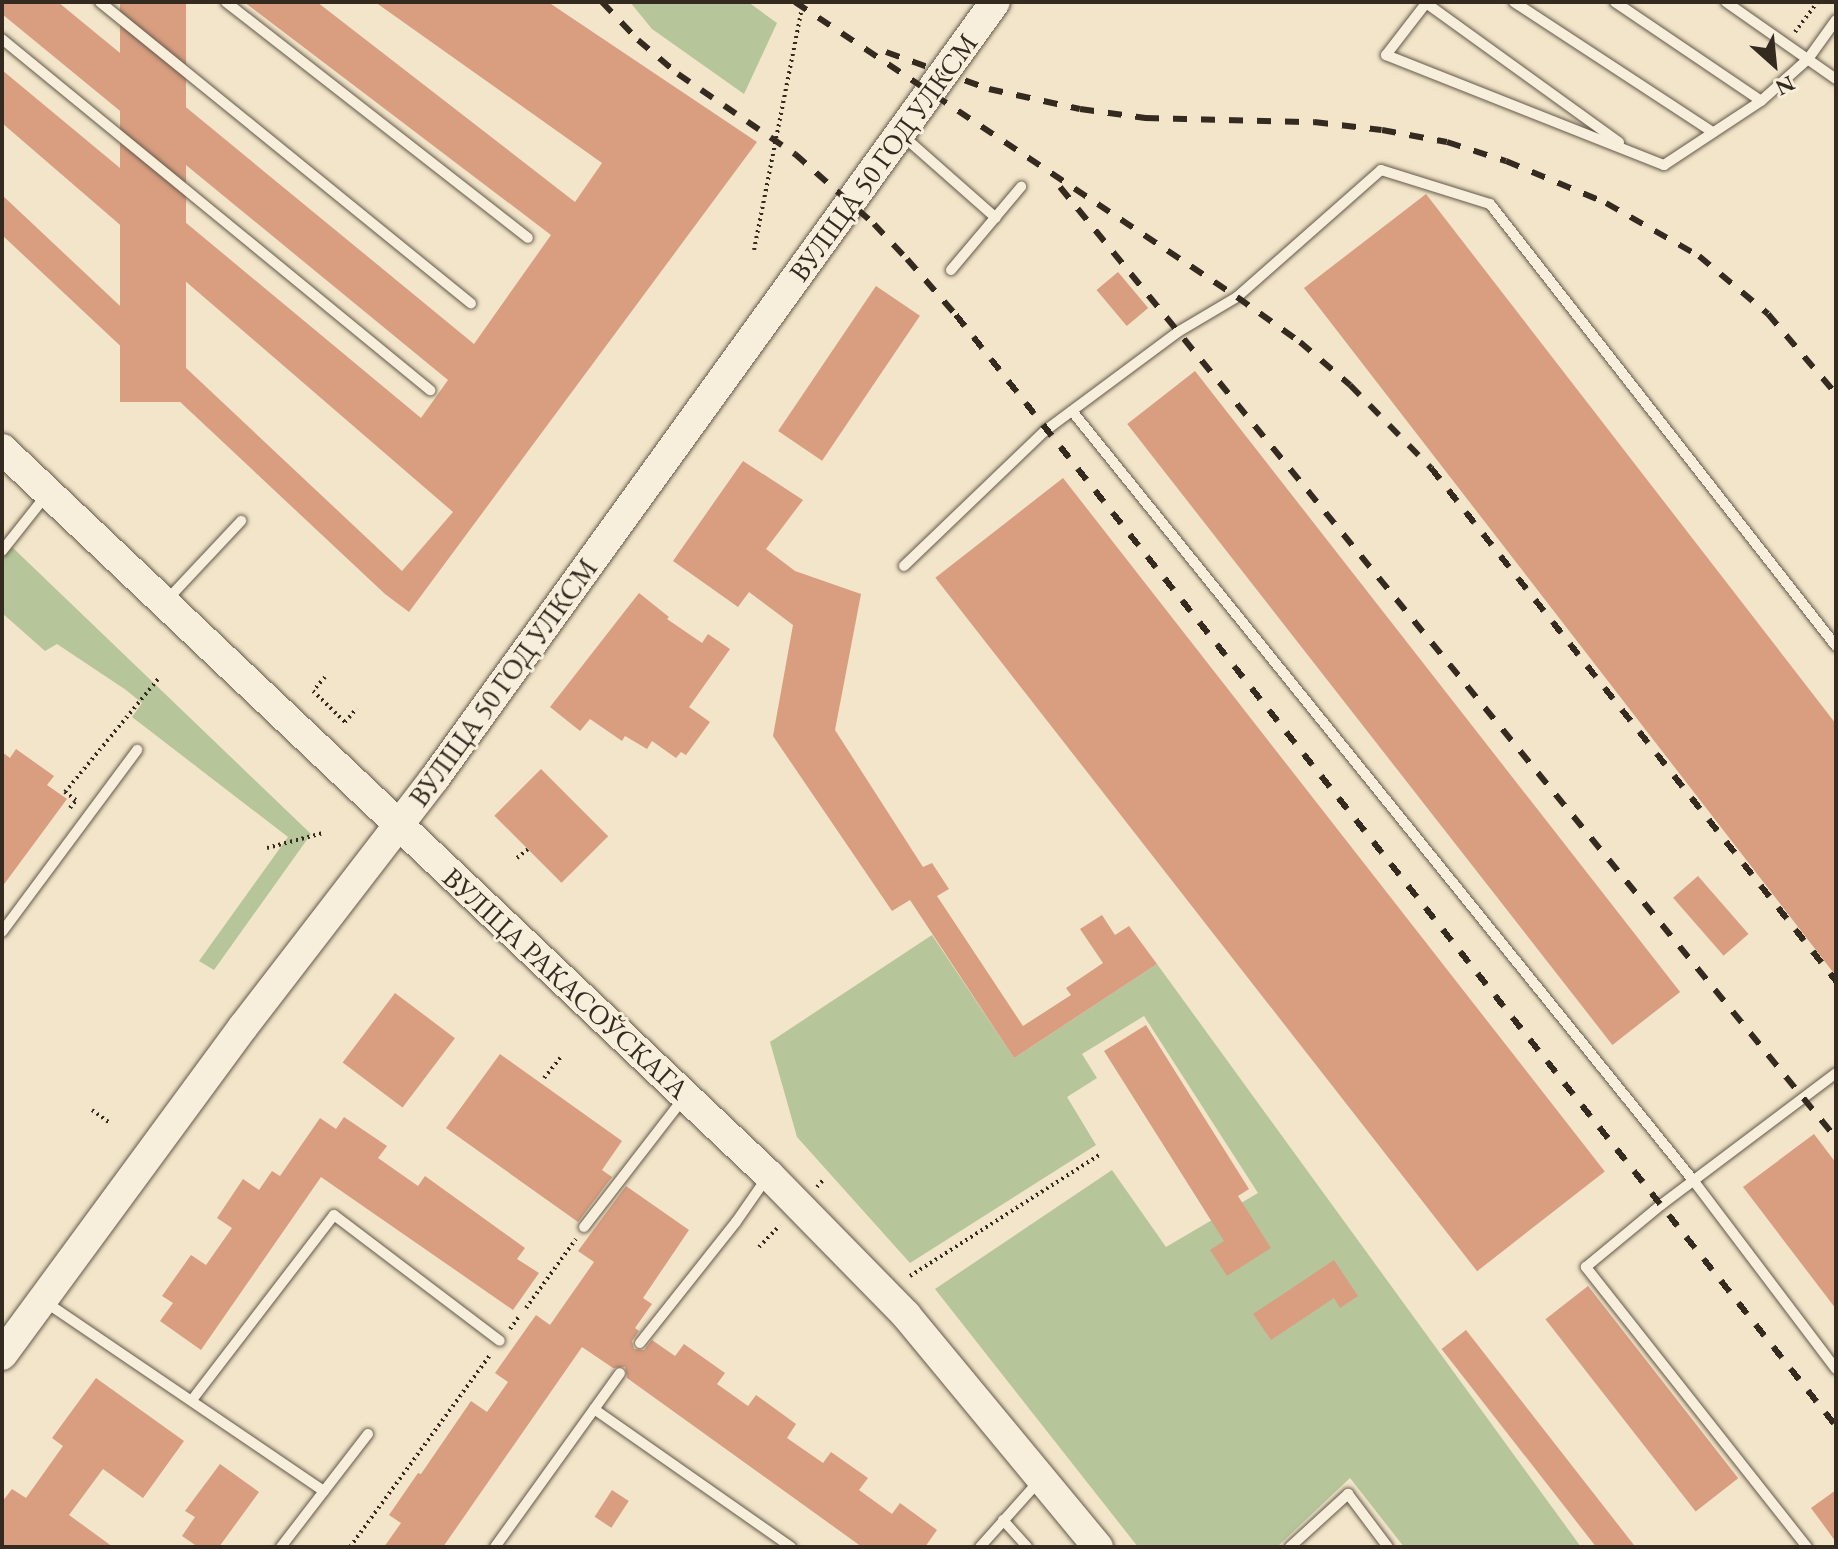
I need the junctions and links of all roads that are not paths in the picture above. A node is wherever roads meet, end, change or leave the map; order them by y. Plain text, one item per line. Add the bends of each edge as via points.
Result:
1 (100, 2) edge
2 (226, 2) edge
3 (995, 2) edge
4 (1514, 2) edge
5 (1615, 2) edge
6 (1726, 2) edge
7 (1426, 3) edge
8 (1836, 20) edge
9 (2, 39) edge
10 (1808, 59) junction
11 (1836, 79) edge
12 (1761, 101) junction
13 (1713, 132) junction
14 (900, 134) junction
15 (1633, 152) junction
16 (1021, 187) dead end
17 (996, 218) junction
18 (528, 238) dead end
19 (951, 270) dead end
20 (471, 304) dead end
21 (430, 390) dead end
22 (1072, 411) junction
23 (2, 449) edge
24 (49, 493) junction
25 (241, 521) dead end
26 (2, 551) edge
27 (904, 566) dead end
28 (164, 602) junction
29 (1836, 646) edge
30 (137, 750) dead end
31 (399, 824) junction
32 (2, 932) edge
33 (1836, 1073) edge
34 (686, 1096) junction
35 (769, 1175) junction
36 (1693, 1180) junction
37 (584, 1227) road end
38 (42, 1300) junction
39 (500, 1341) road end
40 (640, 1343) dead end
41 (2, 1355) edge
42 (1836, 1369) edge
43 (620, 1373) dead end
44 (192, 1400) junction
45 (594, 1409) junction
46 (368, 1434) dead end
47 (1043, 1477) junction
48 (324, 1491) junction
49 (1003, 1520) junction
50 (281, 1547) edge
51 (495, 1547) edge
52 (791, 1547) edge
53 (980, 1547) edge
54 (1027, 1547) edge
55 (1098, 1547) edge
56 (1290, 1547) edge
57 (1388, 1547) edge
58 (1807, 1547) edge

1 - 20 lane
2 - 18 lane
3 - 14 main road, ВУЛІЦА 50 ГОД УЛКСМ
4 - 13 lane
5 - 12 lane
6 - 10 lane
7 - 15 lane
7 - 15 lane via 1386,55
8 - 10 lane
9 - 21 lane
10 - 11 lane
10 - 12 lane
12 - 13 lane
13 - 15 lane via 1664,165
14 - 17 lane
14 - 31 main road, ВУЛІЦА 50 ГОД УЛКСМ
16 - 17 lane
17 - 19 lane
22 - 27 lane
22 - 29 lane via 1178,332 1237,297 1381,170 1490,204
22 - 36 lane
23 - 24 main road, ВУЛІЦА РАКАСОЎСКАГА
24 - 26 lane
24 - 28 main road, ВУЛІЦА РАКАСОЎСКАГА
25 - 28 lane
28 - 31 main road, ВУЛІЦА РАКАСОЎСКАГА
30 - 32 lane
31 - 34 main road, ВУЛІЦА РАКАСОЎСКАГА
31 - 38 main road, ВУЛІЦА 50 ГОД УЛКСМ
33 - 36 lane
34 - 35 main road, ВУЛІЦА РАКАСОЎСКАГА
34 - 37 lane
35 - 40 lane
35 - 47 main road, ВУЛІЦА РАКАСОЎСКАГА via 906,1315
36 - 42 lane
36 - 58 lane via 1586,1267
38 - 41 main road, ВУЛІЦА 50 ГОД УЛКСМ
38 - 44 lane
39 - 44 lane via 334,1215
43 - 45 lane
44 - 48 lane
45 - 51 lane
45 - 52 lane
46 - 48 lane
47 - 49 lane
47 - 55 main road, ВУЛІЦА РАКАСОЎСКАГА
48 - 50 lane
49 - 53 lane
49 - 54 lane
56 - 57 lane via 1348,1494

